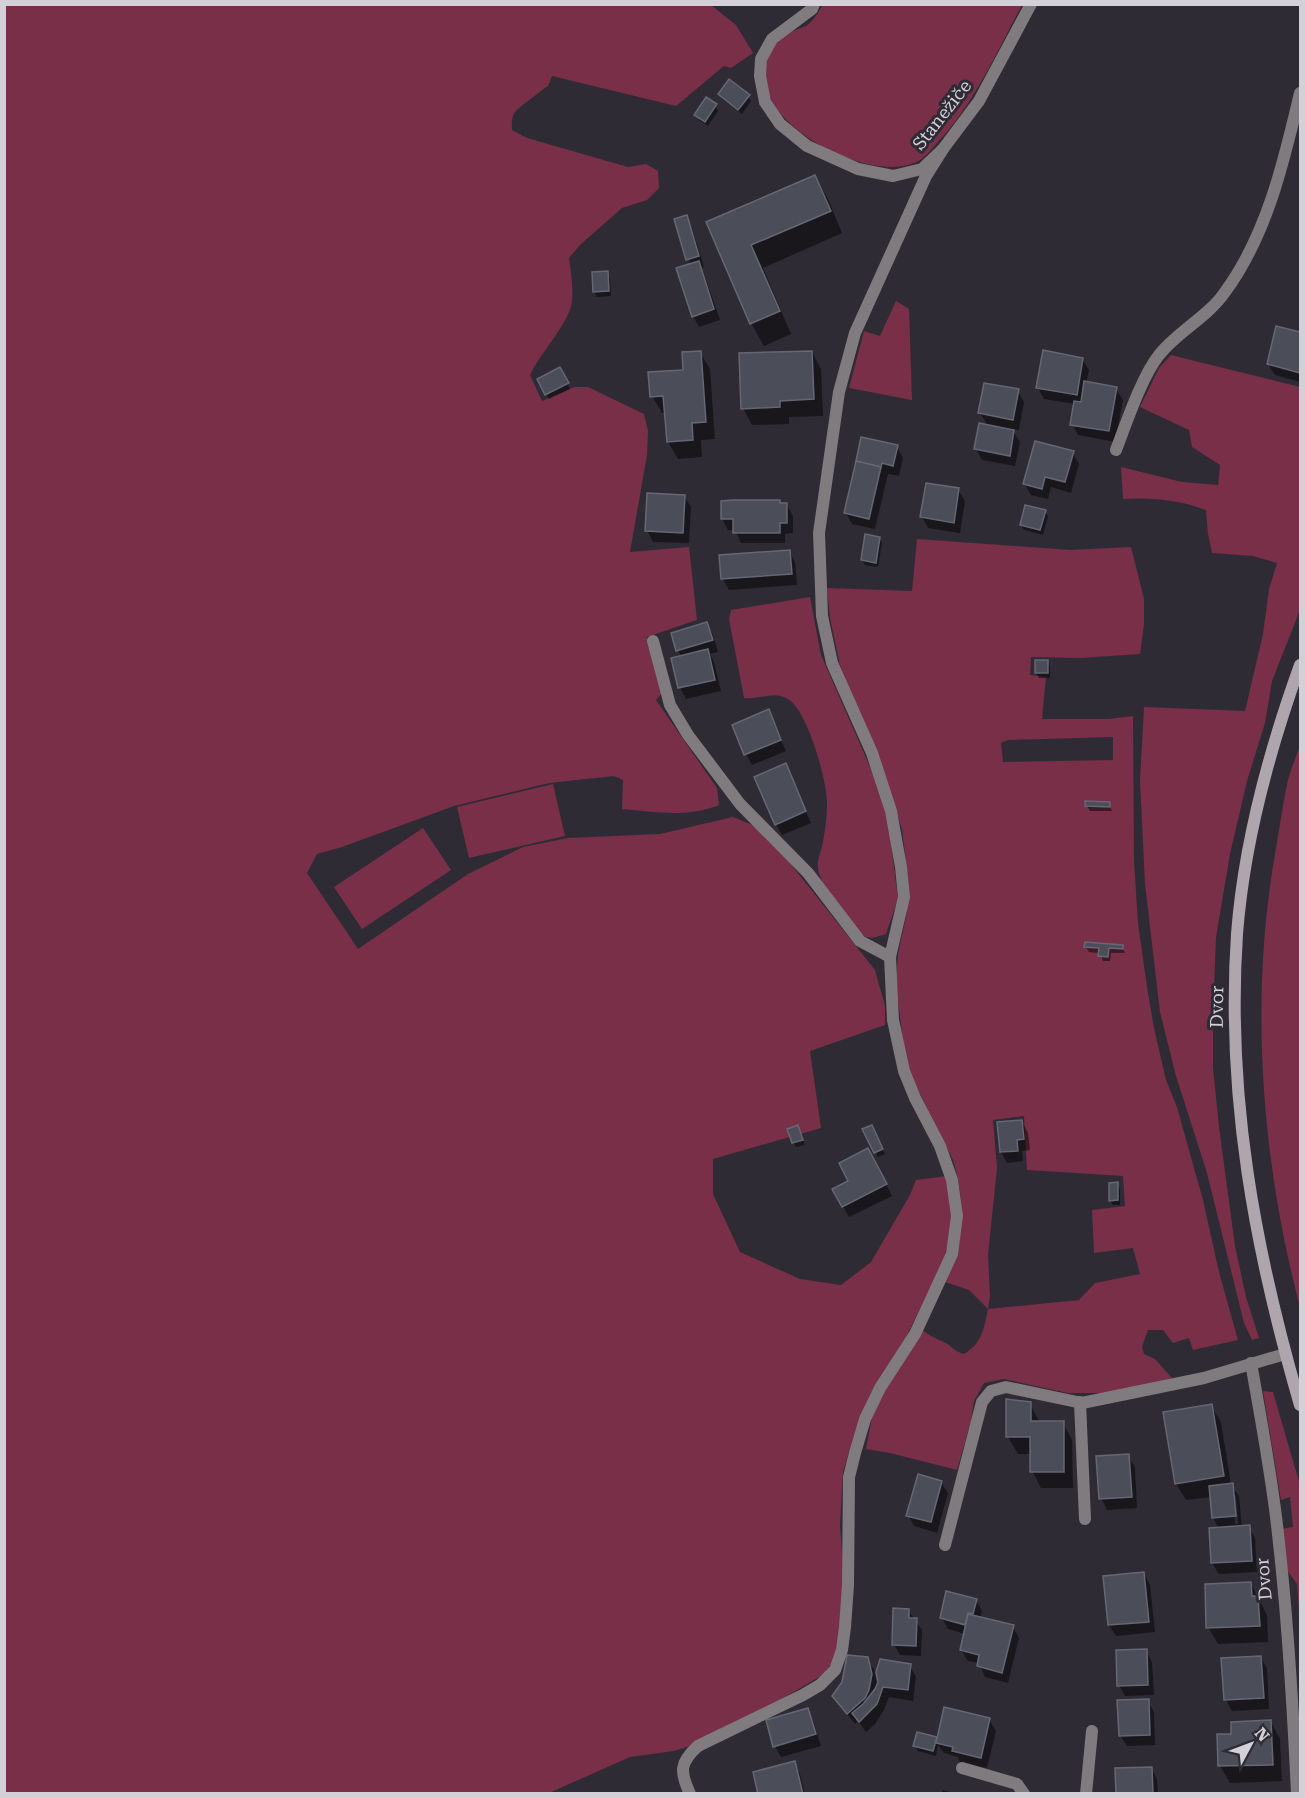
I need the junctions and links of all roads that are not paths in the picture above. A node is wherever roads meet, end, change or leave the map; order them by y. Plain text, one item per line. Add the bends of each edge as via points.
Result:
1 (814, 4) edge
2 (1031, 4) edge
3 (1300, 93) edge
4 (943, 149) junction
5 (1116, 450) dead end
6 (653, 641) dead end
7 (1300, 664) edge
8 (890, 957) junction
9 (1286, 1354) junction
10 (1251, 1363) junction
11 (1080, 1402) junction
12 (1300, 1405) edge
13 (1085, 1519) dead end
14 (945, 1545) dead end
15 (1092, 1731) dead end
16 (962, 1768) dead end
17 (690, 1794) edge
18 (1024, 1794) edge
19 (1086, 1794) edge
20 (1297, 1794) edge

1 - 4 street, Stanežiče via 772,39 760,58 765,102 780,124 807,146 832,158 858,169 893,176 922,169
2 - 4 street, Stanežiče via 979,101
3 - 5 street via 1279,178 1254,242 1219,301 1158,356
4 - 8 street via 926,176 855,333 839,392 819,533 822,616 832,663 872,753 891,812 901,867 903,904
6 - 8 street via 670,705 688,735 740,804 808,873 860,942
7 - 9 street, Dvor via 1258,800 1242,897 1235,991 1234,1042 1246,1173
8 - 17 street via 893,1020 904,1071 952,1180 957,1216 952,1254 915,1334 875,1398 855,1453 849,1477 845,1628 835,1670 803,1695 688,1754 682,1772
9 - 10 street
9 - 12 street, Dvor
10 - 11 street via 1204,1378
10 - 20 street, Dvor via 1278,1532
11 - 13 street
11 - 14 street via 1006,1387 991,1390 982,1402
15 - 19 street
16 - 18 street via 1017,1784

